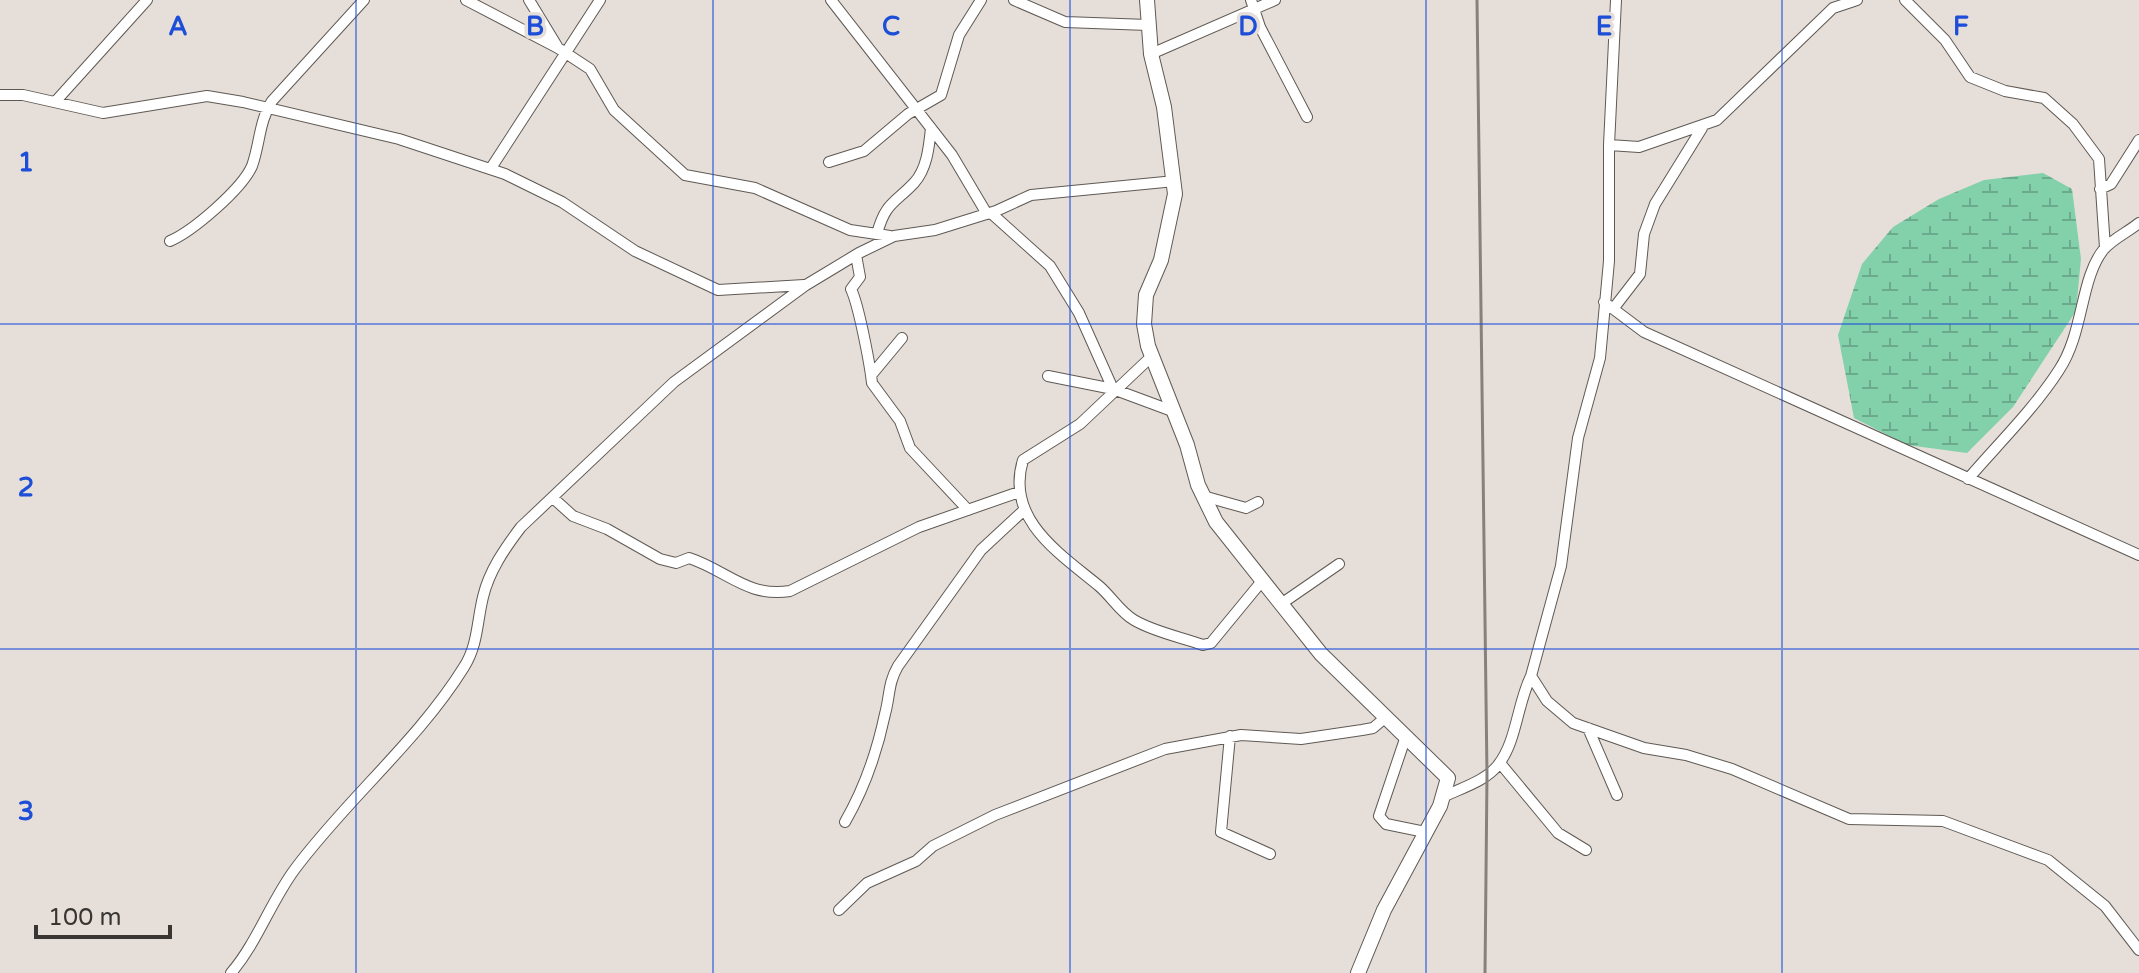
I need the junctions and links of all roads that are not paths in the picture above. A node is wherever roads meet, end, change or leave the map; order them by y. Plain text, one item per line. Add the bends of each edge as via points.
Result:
1 (147, 0) edge
2 (364, 0) edge
3 (466, 0) edge
4 (529, 0) edge
5 (600, 0) edge
6 (831, 0) edge
7 (981, 0) edge
8 (1014, 0) edge
9 (1147, 0) edge
10 (1275, 0) edge
11 (1616, 0) edge
12 (1857, 0) edge
13 (1905, 0) edge
14 (1253, 4) edge
15 (1148, 25) junction
16 (561, 50) junction
17 (1151, 54) junction
18 (0, 95) edge
19 (55, 102) junction
20 (266, 110) junction
21 (916, 110) junction
22 (1307, 117) dead end
23 (931, 128) junction
24 (1702, 128) junction
25 (2139, 140) edge
26 (1609, 145) junction
27 (829, 162) dead end
28 (491, 168) junction
29 (1175, 181) junction
30 (2100, 189) junction
31 (989, 213) junction
32 (2139, 223) edge
33 (877, 234) junction
34 (894, 236) junction
35 (170, 241) dead end
36 (2105, 248) junction
37 (856, 255) junction
38 (806, 285) junction
39 (1604, 302) junction
40 (1613, 309) junction
41 (902, 338) dead end
42 (1152, 356) junction
43 (873, 373) junction
44 (1048, 376) dead end
45 (1115, 390) junction
46 (1175, 412) junction
47 (1968, 479) junction
48 (1019, 492) junction
49 (1203, 496) junction
50 (553, 498) junction
51 (1258, 502) dead end
52 (968, 510) junction
53 (1023, 511) junction
54 (2139, 555) edge
55 (1339, 564) dead end
56 (1262, 581) junction
57 (1281, 604) junction
58 (1531, 676) junction
59 (1386, 717) junction
60 (1588, 728) junction
61 (1230, 736) junction
62 (1406, 736) junction
63 (1500, 763) junction
64 (1617, 795) dead end
65 (1443, 797) junction
66 (845, 822) dead end
67 (1425, 832) junction
68 (1586, 850) dead end
69 (1270, 854) dead end
70 (839, 910) dead end
71 (2139, 950) edge
72 (231, 973) edge
73 (1358, 973) edge

1 - 19 street
2 - 20 street
3 - 16 street
4 - 16 street
5 - 16 street
6 - 21 street
7 - 21 street via 959,35 941,95
8 - 15 street via 1065,22
9 - 15 street
10 - 14 street
11 - 26 street
12 - 24 street via 1826,14 1717,120
13 - 30 street via 1945,40 1970,77 2056,105 2097,154
14 - 17 street
14 - 22 street
15 - 17 street
16 - 28 street
16 - 33 street via 590,69 614,110 678,171 755,188 850,230
17 - 29 street
18 - 19 street
19 - 20 street via 114,113 207,96
20 - 28 street via 399,139
20 - 35 street via 248,172 190,231
21 - 23 street
21 - 27 street via 864,151
23 - 31 street
23 - 33 street via 927,160 914,183 889,203
24 - 26 street via 1639,147
24 - 40 street via 1655,204 1644,234 1640,274
25 - 30 street via 2111,184
26 - 39 street via 1610,246
28 - 38 street via 562,202 635,251 718,290
29 - 31 street via 1031,195
29 - 42 street via 1161,260 1144,308
30 - 36 street
31 - 34 street
31 - 45 street via 1050,266
32 - 36 street
33 - 34 street
34 - 37 street
36 - 47 street via 2091,270 2081,319 2059,371
37 - 38 street
37 - 43 street via 860,277 851,289
38 - 50 street via 674,382
39 - 40 street
39 - 58 street via 1600,358 1578,438 1566,540
40 - 47 street via 1644,332
41 - 43 street
42 - 45 street
42 - 46 street
43 - 52 street via 877,395 900,421 910,448
44 - 45 street
45 - 46 street
45 - 48 street via 1080,424 1026,456
46 - 49 street
47 - 54 street
48 - 52 street
48 - 53 street
49 - 51 street via 1246,508
49 - 56 street via 1216,522
50 - 52 street via 573,516 660,559 676,563 689,558 765,593 790,591 919,527
50 - 72 street via 521,527 497,562 483,595 475,646 464,667 409,739 294,869
53 - 56 street via 1067,562 1133,620 1203,645 1211,643
53 - 66 street via 981,550 887,685 885,715 864,785
55 - 57 street
56 - 57 street
57 - 59 street via 1340,676
58 - 60 street via 1556,710
58 - 63 street
59 - 61 street via 1373,728 1301,739
59 - 62 street
60 - 64 street
60 - 71 street via 1732,769 1849,819 1943,821 2033,853 2105,906
61 - 69 street via 1221,832
61 - 70 street via 1165,749 995,815 867,883
62 - 65 street via 1447,774
62 - 67 street via 1379,816 1386,824
63 - 65 street
63 - 68 street via 1558,833
65 - 67 street
67 - 73 street

